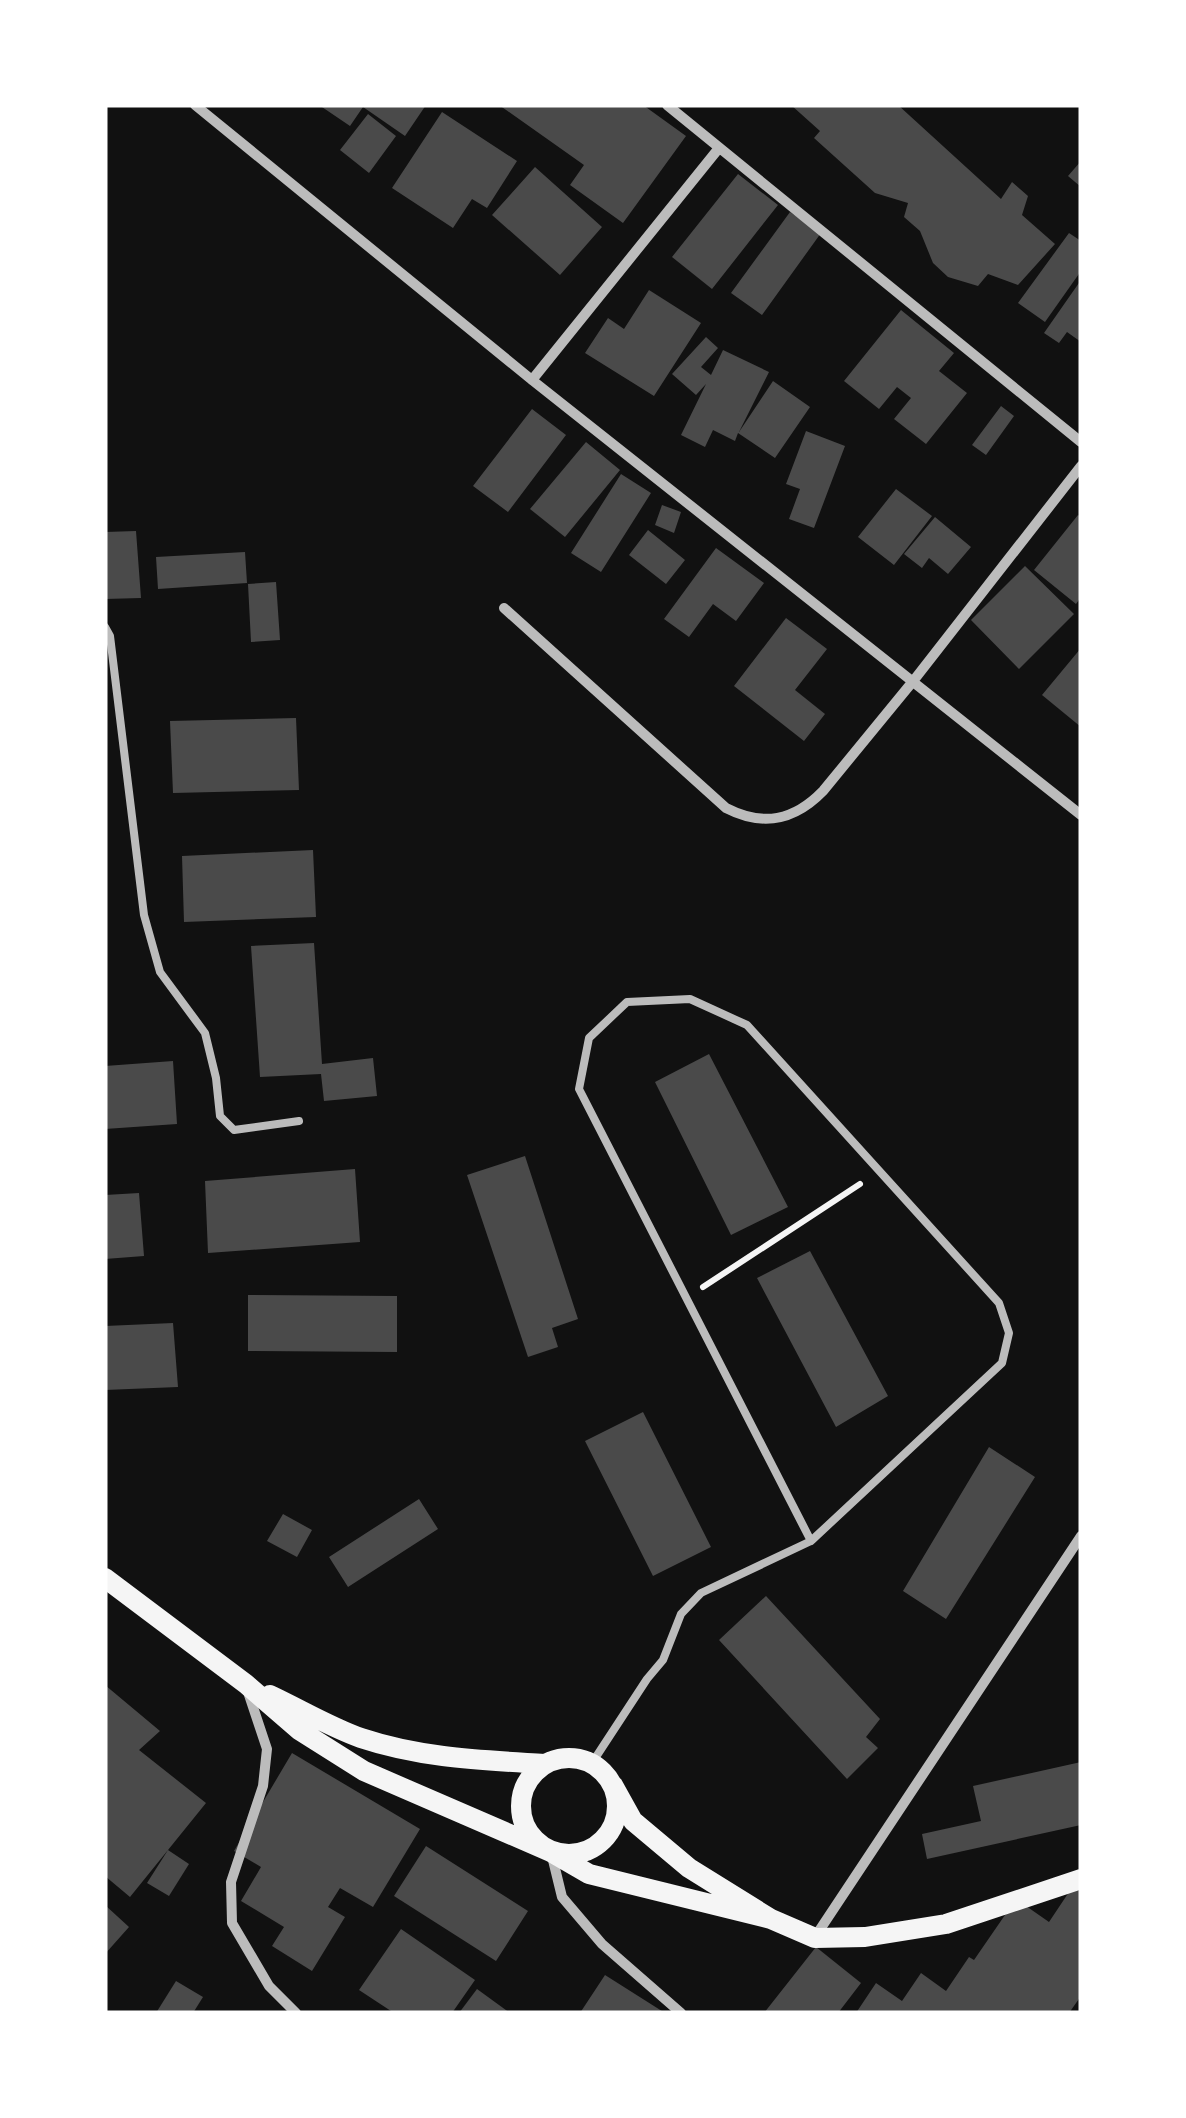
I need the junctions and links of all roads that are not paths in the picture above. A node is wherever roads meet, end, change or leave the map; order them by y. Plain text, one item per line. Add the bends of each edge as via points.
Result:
1 (195, 105) edge
2 (667, 105) edge
3 (719, 148) junction
4 (532, 380) junction
5 (1081, 442) edge
6 (1081, 466) edge
7 (504, 608) dead end
8 (105, 627) edge
9 (914, 680) junction
10 (1081, 816) edge
11 (299, 1120) dead end
12 (1081, 1536) edge
13 (811, 1541) junction
14 (105, 1578) edge
15 (246, 1684) junction
16 (544, 1764) junction
17 (592, 1764) junction
18 (613, 1785) junction
19 (551, 1852) junction
20 (1081, 1878) edge
21 (771, 1919) junction
22 (815, 1938) junction
23 (296, 2013) edge
24 (681, 2013) edge

1 - 4 street
2 - 3 street
3 - 4 street
3 - 5 street
4 - 9 street
6 - 9 street
7 - 9 street via 726,808 760,820 778,820 810,804
8 - 11 lane via 144,915 160,972 205,1033 220,1116 234,1130
9 - 10 street
12 - 22 street
13 - 13 lane via 579,1089 589,1038 628,1002 690,999 747,1025 999,1303 1009,1333 1002,1363
13 - 17 lane via 701,1594 681,1614 663,1660
14 - 15 main road
15 - 16 main road via 389,1746 444,1758
15 - 19 main road via 298,1730 364,1771
15 - 23 street via 267,1749 263,1786 232,1882 232,1923 269,1986
16 - 17 main road via 560,1758
16 - 19 main road via 530,1775 520,1810 534,1841
17 - 18 main road
18 - 19 main road via 616,1818 609,1834 582,1854
18 - 21 main road via 633,1821 689,1868
19 - 21 main road via 590,1874
19 - 24 street via 562,1897 602,1944
20 - 22 main road via 946,1924
21 - 22 main road

